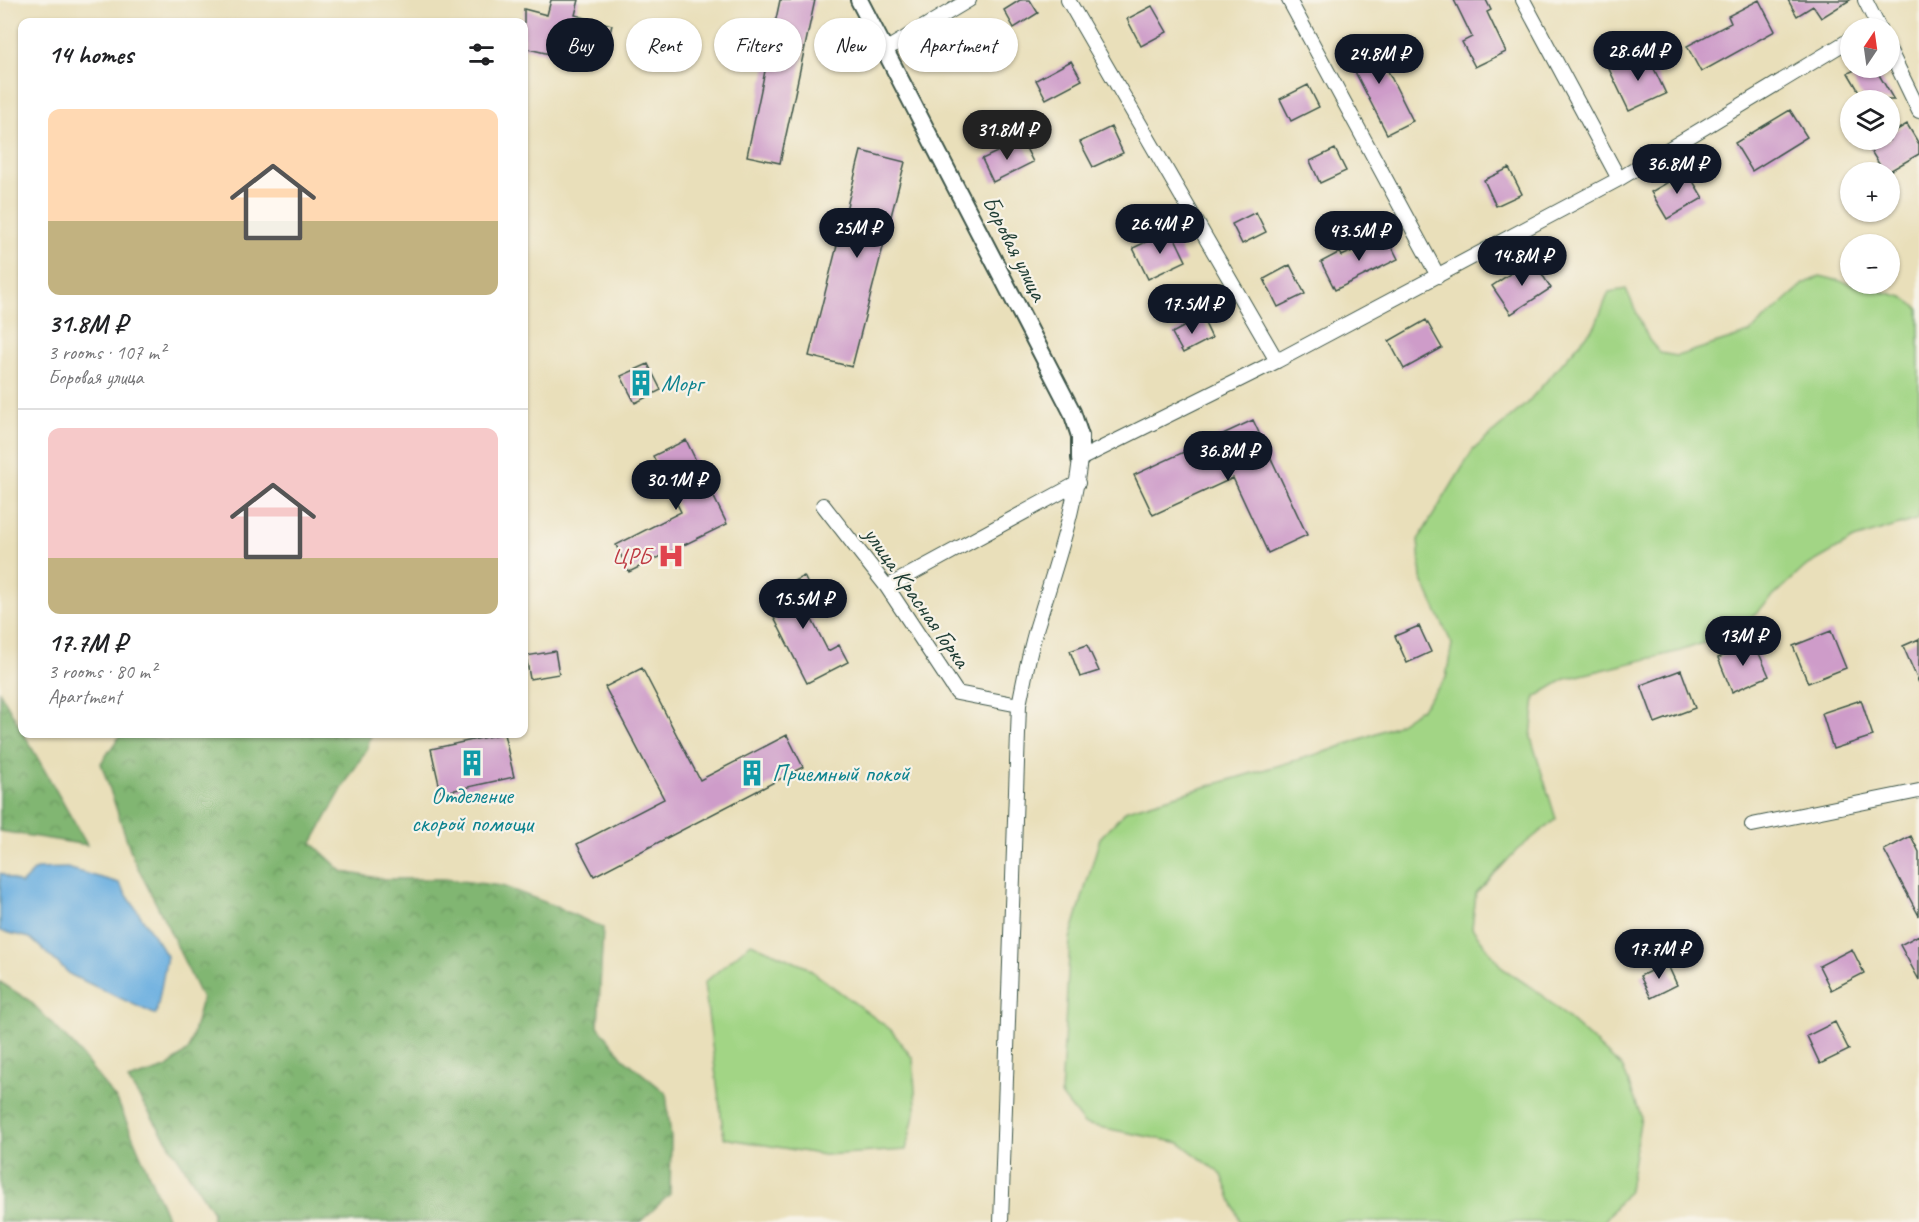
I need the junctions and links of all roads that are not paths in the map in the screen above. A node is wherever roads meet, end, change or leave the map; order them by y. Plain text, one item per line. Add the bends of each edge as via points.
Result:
1 (859, 0) edge
2 (969, 0) edge
3 (1068, 0) edge
4 (1289, 0) edge
5 (1523, 0) edge
6 (1865, 0) edge
7 (868, 18) edge
8 (1872, 18) edge
9 (1840, 46) edge
10 (886, 49) edge
11 (886, 52) edge
12 (1900, 72) edge
13 (1919, 111) edge
14 (1619, 179) junction
15 (1438, 276) junction
16 (1277, 361) junction
17 (1080, 459) junction
18 (1078, 483) junction
19 (823, 505) dead end
20 (887, 587) junction
21 (1019, 705) junction
22 (1919, 791) edge
23 (1752, 825) dead end
24 (1001, 1222) edge

1 - 7 street, Боровая улица
2 - 10 street
3 - 16 street
4 - 15 street
5 - 14 street
6 - 8 street
9 - 14 street
11 - 17 street, Боровая улица via 1072,412 1080,436
12 - 13 street
14 - 15 street
15 - 16 street
16 - 17 street
17 - 18 street
18 - 20 street
18 - 21 street
19 - 20 street, улица Красная Горка
20 - 21 street, улица Красная Горка via 957,693
21 - 24 street
22 - 23 street

